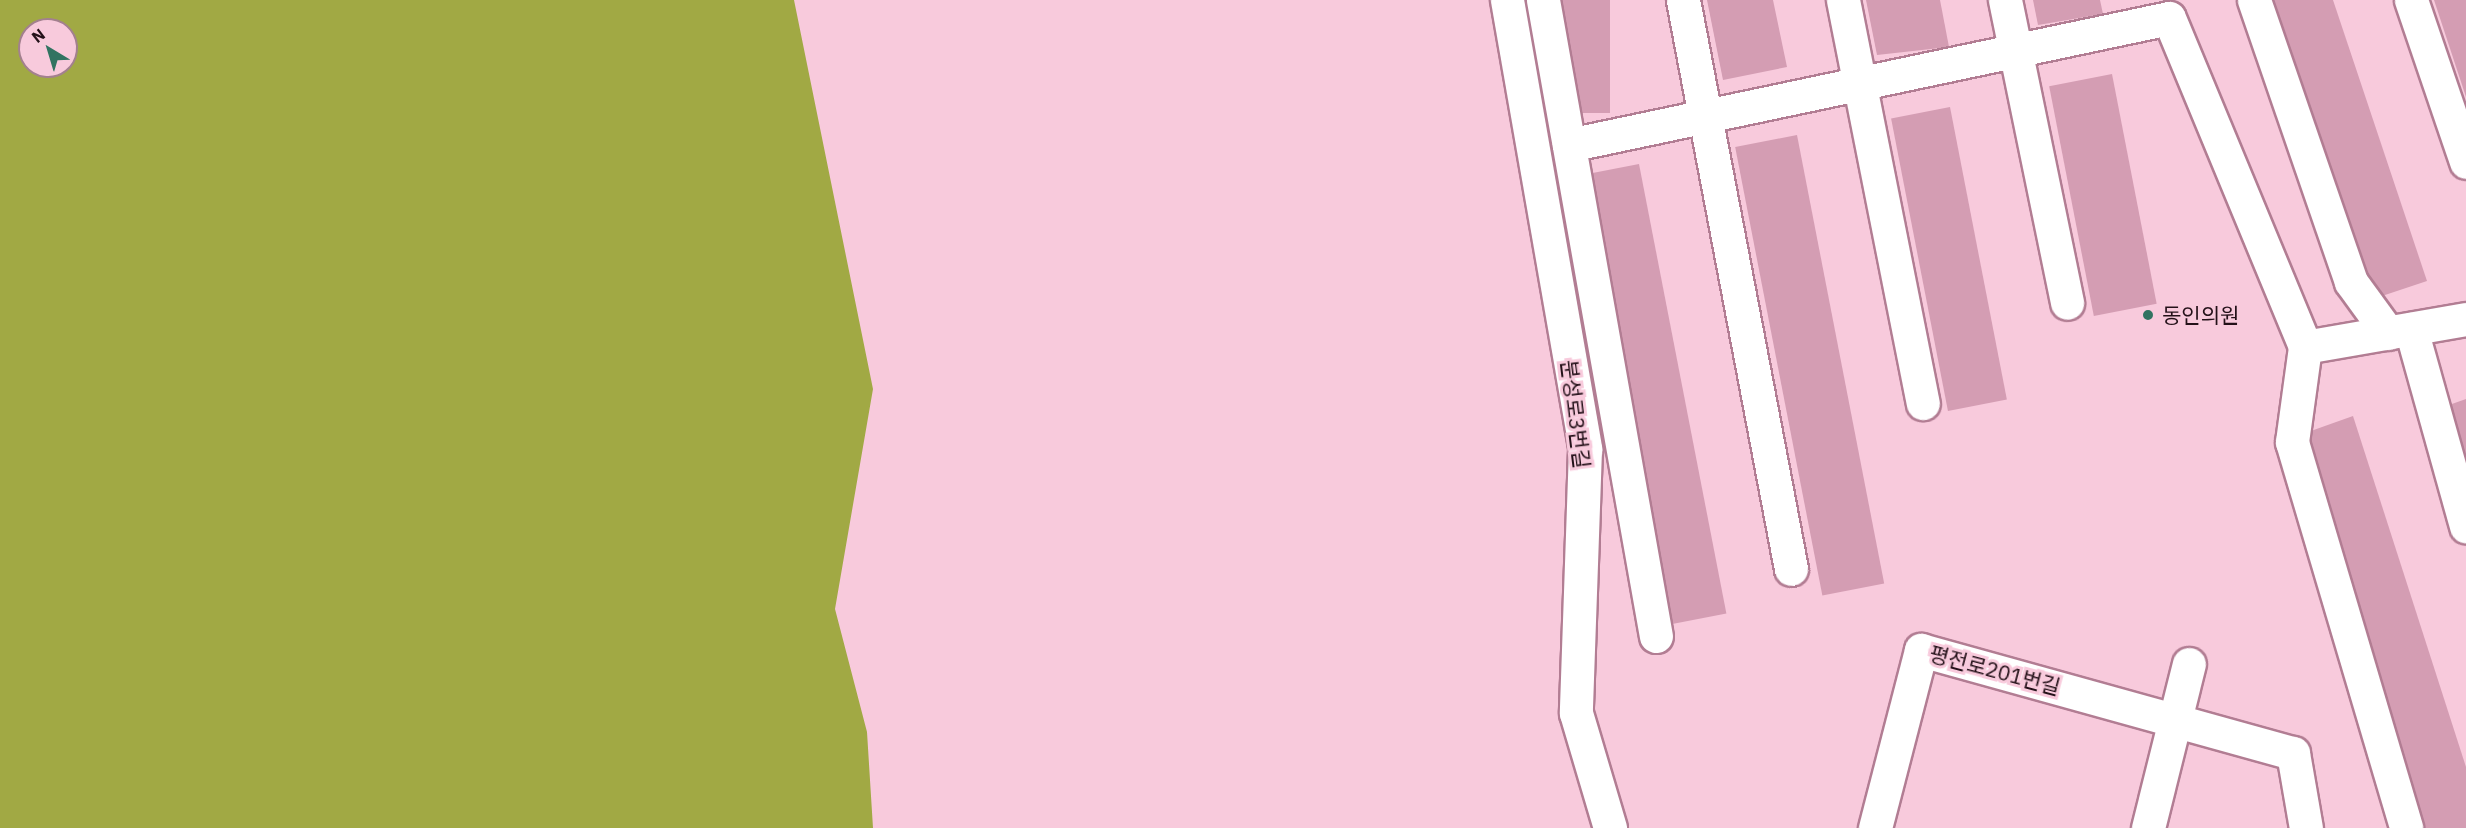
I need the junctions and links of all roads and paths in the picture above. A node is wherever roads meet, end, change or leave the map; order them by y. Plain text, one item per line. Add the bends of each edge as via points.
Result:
1 (1507, 0) edge
2 (1543, 0) edge
3 (1683, 0) edge
4 (1843, 0) edge
5 (2005, 0) edge
6 (2254, 0) edge
7 (2410, 0) edge
8 (2013, 52) junction
9 (1859, 85) junction
10 (1705, 118) junction
11 (1569, 145) junction
12 (2466, 162) edge
13 (2067, 303) dead end
14 (2466, 319) edge
15 (2400, 331) junction
16 (2305, 347) junction
17 (1923, 403) dead end
18 (2466, 526) edge
19 (1791, 569) dead end
20 (1656, 636) dead end
21 (2189, 664) dead end
22 (2178, 718) junction
23 (1610, 828) edge
24 (1875, 828) edge
25 (2148, 828) edge
26 (2306, 828) edge
27 (2406, 828) edge

1 - 23 street, 분성로3번길 via 1585,449 1576,713
2 - 11 street
3 - 10 street
4 - 9 street
5 - 8 street
6 - 15 street via 2351,282
7 - 12 street
8 - 9 street
8 - 13 street
8 - 16 street via 2169,18
9 - 10 street
9 - 17 street
10 - 11 street
10 - 19 street
11 - 20 street
14 - 15 street
15 - 16 street
15 - 18 street
16 - 27 street via 2292,442
21 - 22 street
22 - 24 street, 평전로201번길 via 1921,650
22 - 25 street
22 - 26 street, 평전로201번길 via 2293,753

